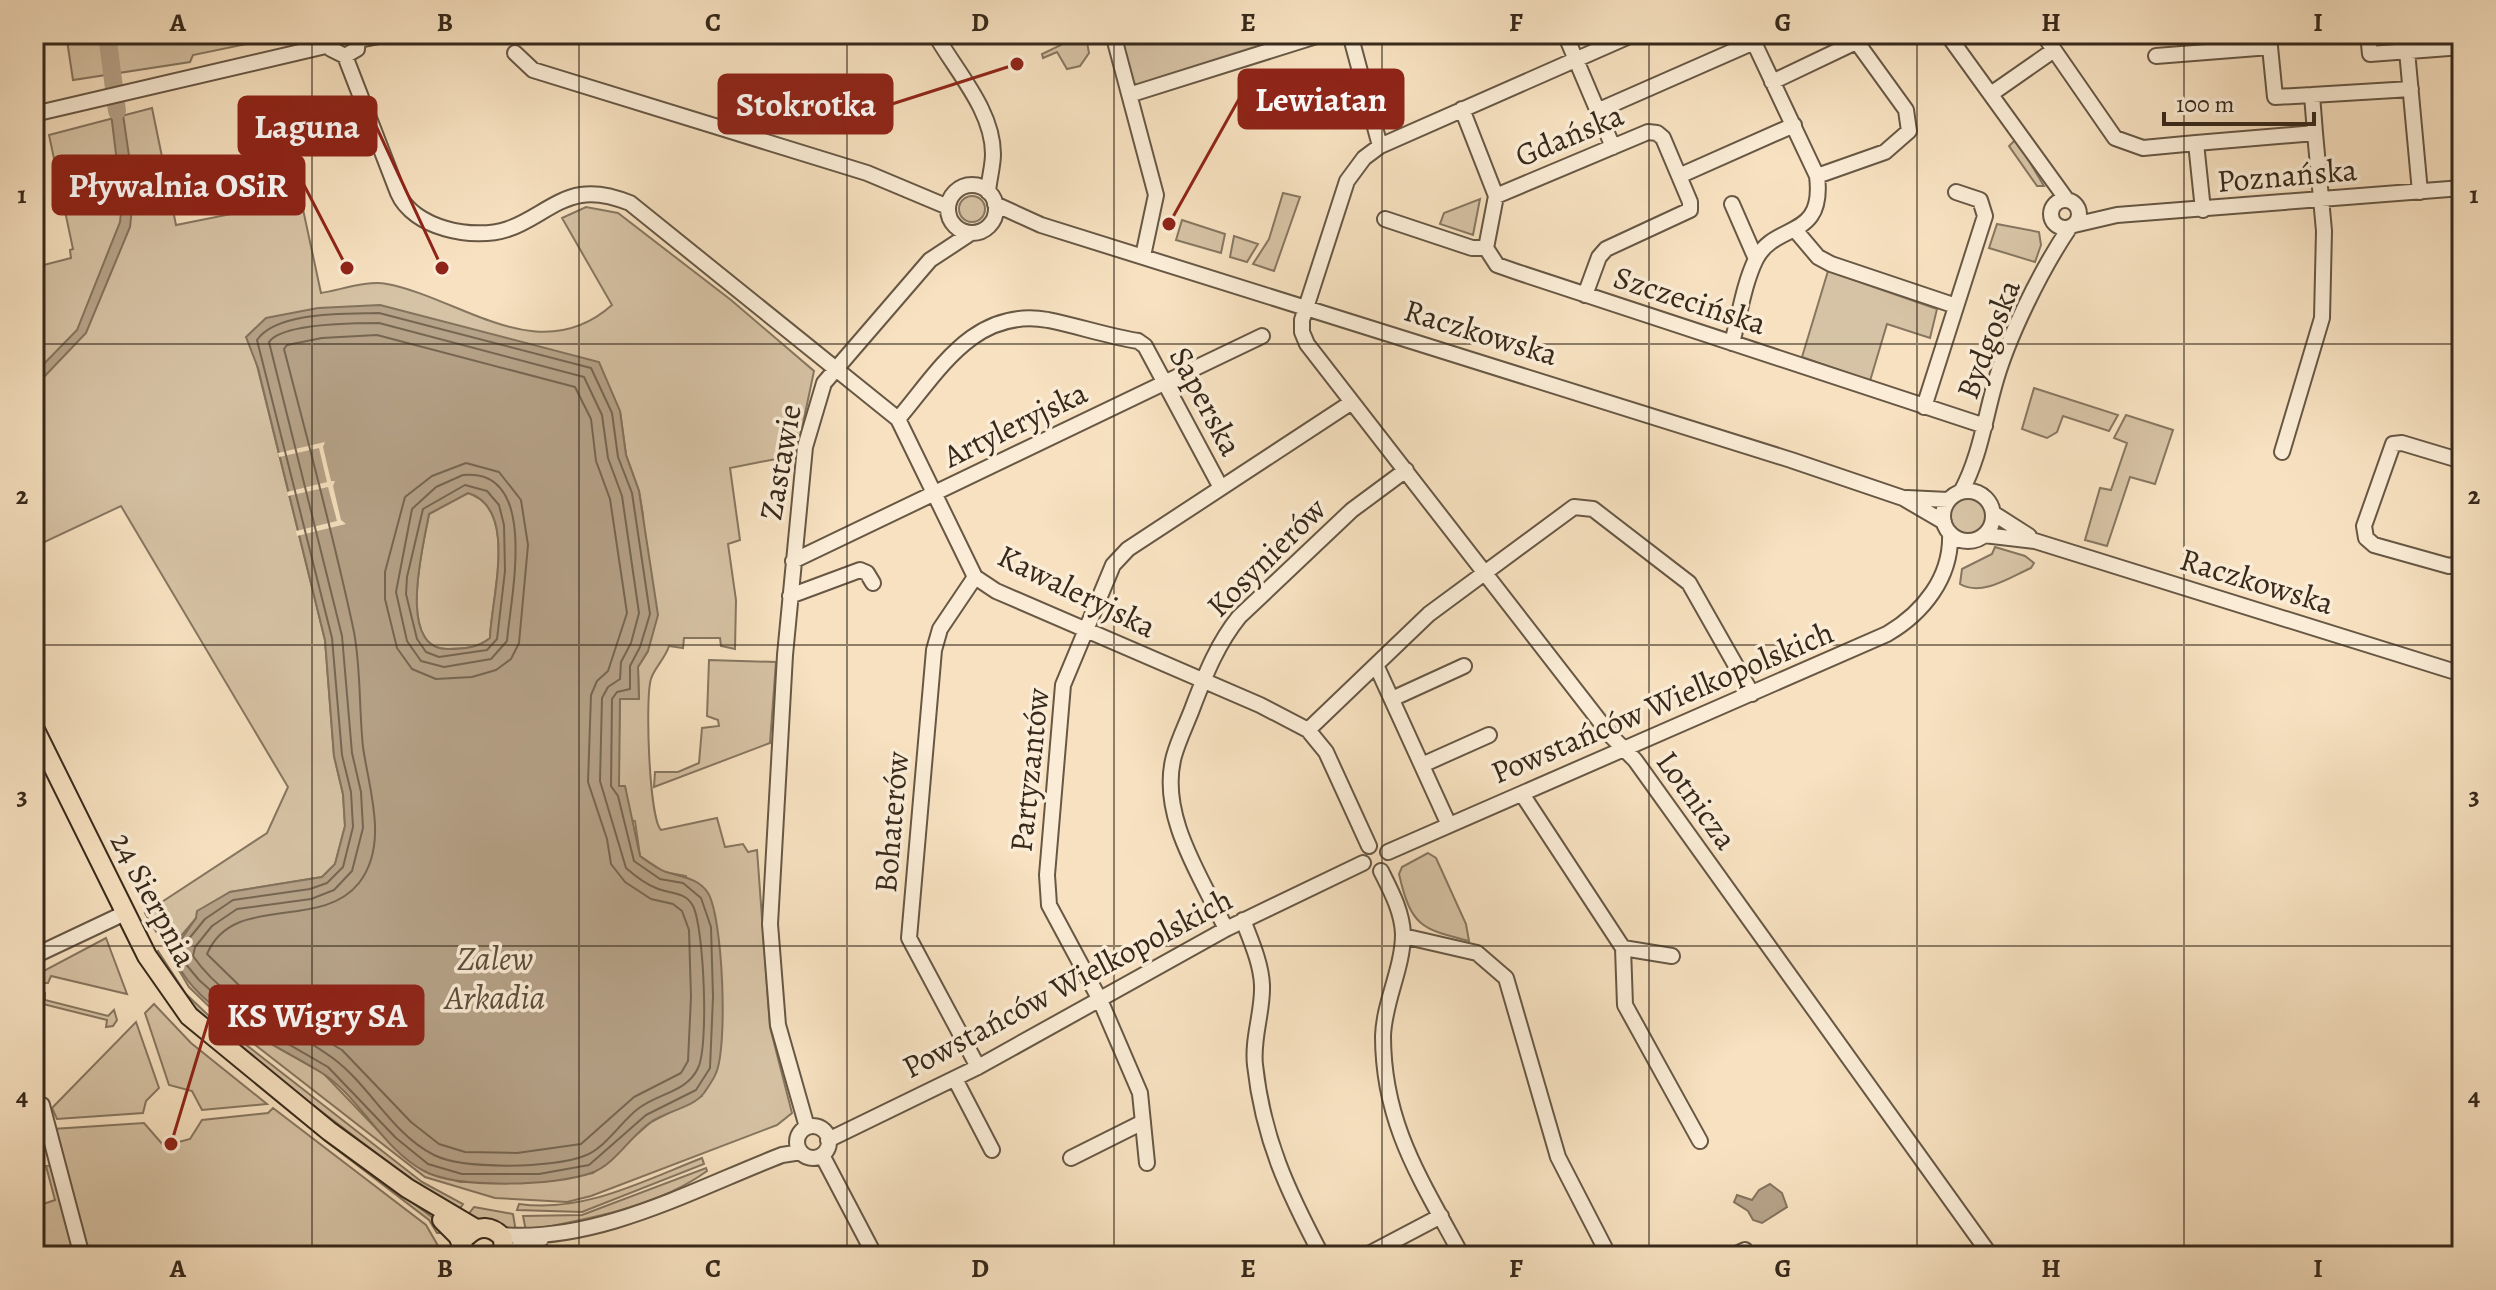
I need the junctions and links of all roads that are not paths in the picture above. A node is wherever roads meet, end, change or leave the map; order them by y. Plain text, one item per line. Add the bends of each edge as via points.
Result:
1 (389, 34) edge
2 (903, 34) edge
3 (921, 34) edge
4 (935, 34) edge
5 (942, 34) edge
6 (1113, 34) edge
7 (1323, 34) edge
8 (1350, 34) edge
9 (1565, 34) edge
10 (1634, 34) edge
11 (1947, 34) edge
12 (2043, 34) edge
13 (2368, 34) edge
14 (358, 37) edge
15 (1752, 38) edge
16 (1853, 38) edge
17 (330, 40) edge
18 (2228, 42) edge
19 (2462, 47) edge
20 (2054, 50) junction
21 (2407, 51) junction
22 (515, 53) dead end
23 (345, 56) junction
24 (2156, 56) dead end
25 (1576, 59) junction
26 (961, 76) junction
27 (1772, 82) junction
28 (2411, 89) junction
29 (1132, 94) junction
30 (1991, 94) junction
31 (2312, 95) junction
32 (1462, 109) junction
33 (1597, 111) junction
34 (34, 114) edge
35 (986, 124) junction
36 (1794, 125) junction
37 (2315, 133) junction
38 (2196, 143) junction
39 (1380, 146) junction
40 (1613, 147) junction
41 (2040, 163) junction
42 (1679, 176) junction
43 (1817, 176) junction
44 (972, 185) junction
45 (2462, 188) edge
46 (1956, 192) dead end
47 (2420, 192) junction
48 (1496, 196) junction
49 (991, 198) junction
50 (2322, 200) junction
51 (1732, 204) dead end
52 (2072, 204) junction
53 (951, 206) junction
54 (2203, 210) junction
55 (2117, 215) junction
56 (2052, 216) junction
57 (1385, 219) dead end
58 (990, 224) junction
59 (1041, 225) junction
60 (2072, 226) junction
61 (1796, 231) junction
62 (971, 233) junction
63 (1486, 248) junction
64 (1143, 256) junction
65 (1756, 259) junction
66 (2049, 259) junction
67 (930, 260) junction
68 (1585, 295) junction
69 (1306, 306) junction
70 (1956, 306) junction
71 (1262, 336) dead end
72 (1732, 343) junction
73 (835, 370) junction
74 (1167, 381) junction
75 (1352, 402) junction
76 (1924, 407) junction
77 (898, 419) junction
78 (1984, 433) junction
79 (2282, 452) dead end
80 (2462, 461) edge
81 (1406, 470) junction
82 (1220, 486) junction
83 (1980, 494) junction
84 (933, 496) junction
85 (1955, 496) junction
86 (1903, 498) junction
87 (1993, 513) junction
88 (1947, 528) junction
89 (1984, 535) junction
90 (1968, 541) junction
91 (2035, 541) junction
92 (793, 561) junction
93 (2462, 563) edge
94 (1485, 571) junction
95 (975, 577) junction
96 (1940, 580) junction
97 (873, 583) dead end
98 (790, 596) junction
99 (1084, 630) junction
100 (1376, 665) junction
101 (1464, 666) dead end
102 (2462, 674) edge
103 (1204, 680) junction
104 (1752, 694) junction
105 (1394, 698) junction
106 (34, 728) edge
107 (1308, 730) junction
108 (1489, 735) dead end
109 (1625, 749) junction
110 (1422, 765) junction
111 (1522, 794) junction
112 (1449, 825) junction
113 (1369, 846) junction
114 (1388, 852) junction
115 (1363, 863) junction
116 (1381, 871) junction
117 (125, 913) junction
118 (1243, 920) junction
119 (1226, 929) junction
120 (1403, 936) junction
121 (1623, 948) junction
122 (34, 956) edge
123 (1672, 956) dead end
124 (1100, 1000) junction
125 (978, 1067) junction
126 (955, 1079) junction
127 (34, 1103) edge
128 (1143, 1122) junction
129 (826, 1135) junction
130 (1700, 1141) dead end
131 (807, 1144) junction
132 (992, 1150) dead end
133 (1071, 1158) dead end
134 (1147, 1163) dead end
135 (407, 1188) junction
136 (1441, 1216) junction
137 (476, 1229) junction
138 (503, 1248) edge
139 (463, 1252) edge
140 (82, 1256) edge
141 (875, 1256) edge
142 (1322, 1256) edge
143 (1365, 1256) edge
144 (1462, 1256) edge
145 (1609, 1256) edge
146 (1991, 1256) edge

1 - 14 street
2 - 3 street
4 - 26 street
5 - 26 street
6 - 29 street
7 - 29 street
8 - 39 street
9 - 25 street
10 - 25 street
11 - 30 street, Bydgoska
12 - 20 street
13 - 21 street via 2370,54
14 - 23 street via 357,49
15 - 27 street
15 - 33 street
16 - 27 street
16 - 43 street via 1906,110 1909,131 1885,152
17 - 23 street via 335,53
17 - 34 street
18 - 24 street
18 - 31 street via 2270,47 2275,97
19 - 21 street
20 - 30 street
20 - 38 street via 2115,138 2143,148
21 - 28 street
22 - 53 street via 533,70 915,190
23 - 73 street, Zastawie via 409,213 431,223 489,232 513,227 580,195 617,198 651,219
25 - 32 street
25 - 33 street
26 - 35 street
27 - 36 street
28 - 31 street
28 - 47 street
29 - 64 street via 1156,195
30 - 41 street, Bydgoska
31 - 37 street
32 - 39 street
32 - 48 street
33 - 40 street
35 - 44 street via 984,156
35 - 49 street via 993,155
36 - 42 street
36 - 43 street
37 - 38 street
37 - 50 street
38 - 54 street
39 - 69 street via 1347,181
40 - 42 street, Gdańska via 1657,133
40 - 48 street, Gdańska
41 - 52 street, Bydgoska
41 - 56 street, Bydgoska
42 - 68 street via 1690,210 1606,249
43 - 61 street via 1813,213
44 - 49 street
44 - 53 street
45 - 47 street, Poznańska
46 - 70 street via 1980,200 1985,216
47 - 50 street, Poznańska
48 - 63 street
49 - 58 street
49 - 59 street, Raczkowska
50 - 54 street, Poznańska
50 - 79 street via 2322,318
51 - 65 street
52 - 55 street, Poznańska
52 - 56 street via 2056,204
52 - 60 street via 2079,215
53 - 62 street via 958,229
53 - 67 street
54 - 55 street, Poznańska
55 - 60 street, Poznańska
56 - 60 street via 2059,226
56 - 66 street, Bydgoska
57 - 63 street, Szczecińska
58 - 59 street, Raczkowska
58 - 62 street
59 - 64 street, Raczkowska
60 - 66 street, Bydgoska
61 - 65 street via 1767,244
61 - 70 street via 1831,264
62 - 67 street
63 - 68 street, Szczecińska via 1497,265
64 - 69 street, Raczkowska
65 - 72 street
66 - 78 street, Bydgoska via 2000,369
67 - 73 street
68 - 72 street, Szczecińska
69 - 75 street, Lotnicza via 1304,338
69 - 86 street, Raczkowska
70 - 76 street
71 - 74 street, Artyleryjska
72 - 76 street, Szczecińska
73 - 77 street, Kawaleryjska
73 - 92 street, Zastawie via 824,383 805,447
74 - 77 street, Saperska via 1138,341 1048,320 1008,320 972,335
74 - 82 street, Saperska
74 - 84 street, Artyleryjska
75 - 81 street, Lotnicza
75 - 82 street, Partyzantów
76 - 78 street, Szczecińska
77 - 84 street, Kawaleryjska
78 - 83 street, Bydgoska
78 - 85 street, Bydgoska
80 - 93 street via 2393,444 2364,526 2374,545 2449,566
81 - 94 street, Lotnicza
81 - 103 street, Kosynierów via 1352,510 1239,617
82 - 99 street, Partyzantów via 1128,549 1113,565
83 - 85 street
83 - 87 street
84 - 92 street, Artyleryjska
84 - 95 street, Kawaleryjska
85 - 86 street, Raczkowska
85 - 88 street
86 - 88 street, Raczkowska
87 - 89 street
87 - 91 street, Raczkowska
88 - 90 street
88 - 96 street, Powstańców Wielkopolskich
89 - 90 street
89 - 91 street, Raczkowska
90 - 96 street, Powstańców Wielkopolskich
91 - 102 street, Raczkowska
92 - 98 street, Zastawie
94 - 100 street via 1429,614
94 - 104 street via 1567,511 1593,509 1689,583
94 - 109 street, Lotnicza
95 - 99 street, Kawaleryjska
95 - 125 street, Bohaterów via 940,629 934,650 909,938
96 - 104 street, Powstańców Wielkopolskich via 1923,608 1899,627
97 - 98 street via 860,570
98 - 131 street, Zastawie via 770,924 778,1025
99 - 103 street, Kawaleryjska
99 - 124 street, Partyzantów via 1059,708 1047,891 1055,921
100 - 105 street
100 - 107 street
101 - 105 street
103 - 107 street, Kawaleryjska
103 - 119 street, Kosynierów via 1174,756 1172,800 1178,826
104 - 109 street, Powstańców Wielkopolskich
105 - 110 street
106 - 117 main road, 24 Sierpnia
107 - 113 street, Kawaleryjska via 1326,752
108 - 110 street
109 - 111 street, Powstańców Wielkopolskich
109 - 146 street, Lotnicza
110 - 112 street
111 - 112 street, Powstańców Wielkopolskich
111 - 121 street
112 - 114 street, Powstańców Wielkopolskich
113 - 114 street
113 - 115 street
114 - 116 street via 1388,864
115 - 116 street via 1370,871
115 - 118 street, Powstańców Wielkopolskich
116 - 120 street
117 - 122 street
117 - 135 main road, 24 Sierpnia via 161,980 202,1029
118 - 119 street, Powstańców Wielkopolskich
118 - 142 street via 1262,987 1255,1062 1265,1125 1284,1184
119 - 124 street, Powstańców Wielkopolskich
120 - 136 street via 1383,1032 1386,1071 1396,1130
120 - 145 street via 1477,953 1506,978 1554,1146
121 - 123 street
121 - 130 street via 1625,1005
124 - 125 street, Powstańców Wielkopolskich
124 - 128 street, Partyzantów via 1140,1093
125 - 126 street, Powstańców Wielkopolskich
126 - 129 street, Powstańców Wielkopolskich
126 - 132 street
127 - 140 street via 42,1105
128 - 133 street
128 - 134 street, Partyzantów
129 - 131 street
129 - 131 street
131 - 138 street via 630,1215
131 - 141 street, Zastawie
135 - 137 main road, 24 Sierpnia
135 - 139 main road, 24 Sierpnia via 452,1229
136 - 143 street
136 - 144 street
137 - 138 main road, 24 Sierpnia via 492,1229
137 - 139 main road via 468,1235

